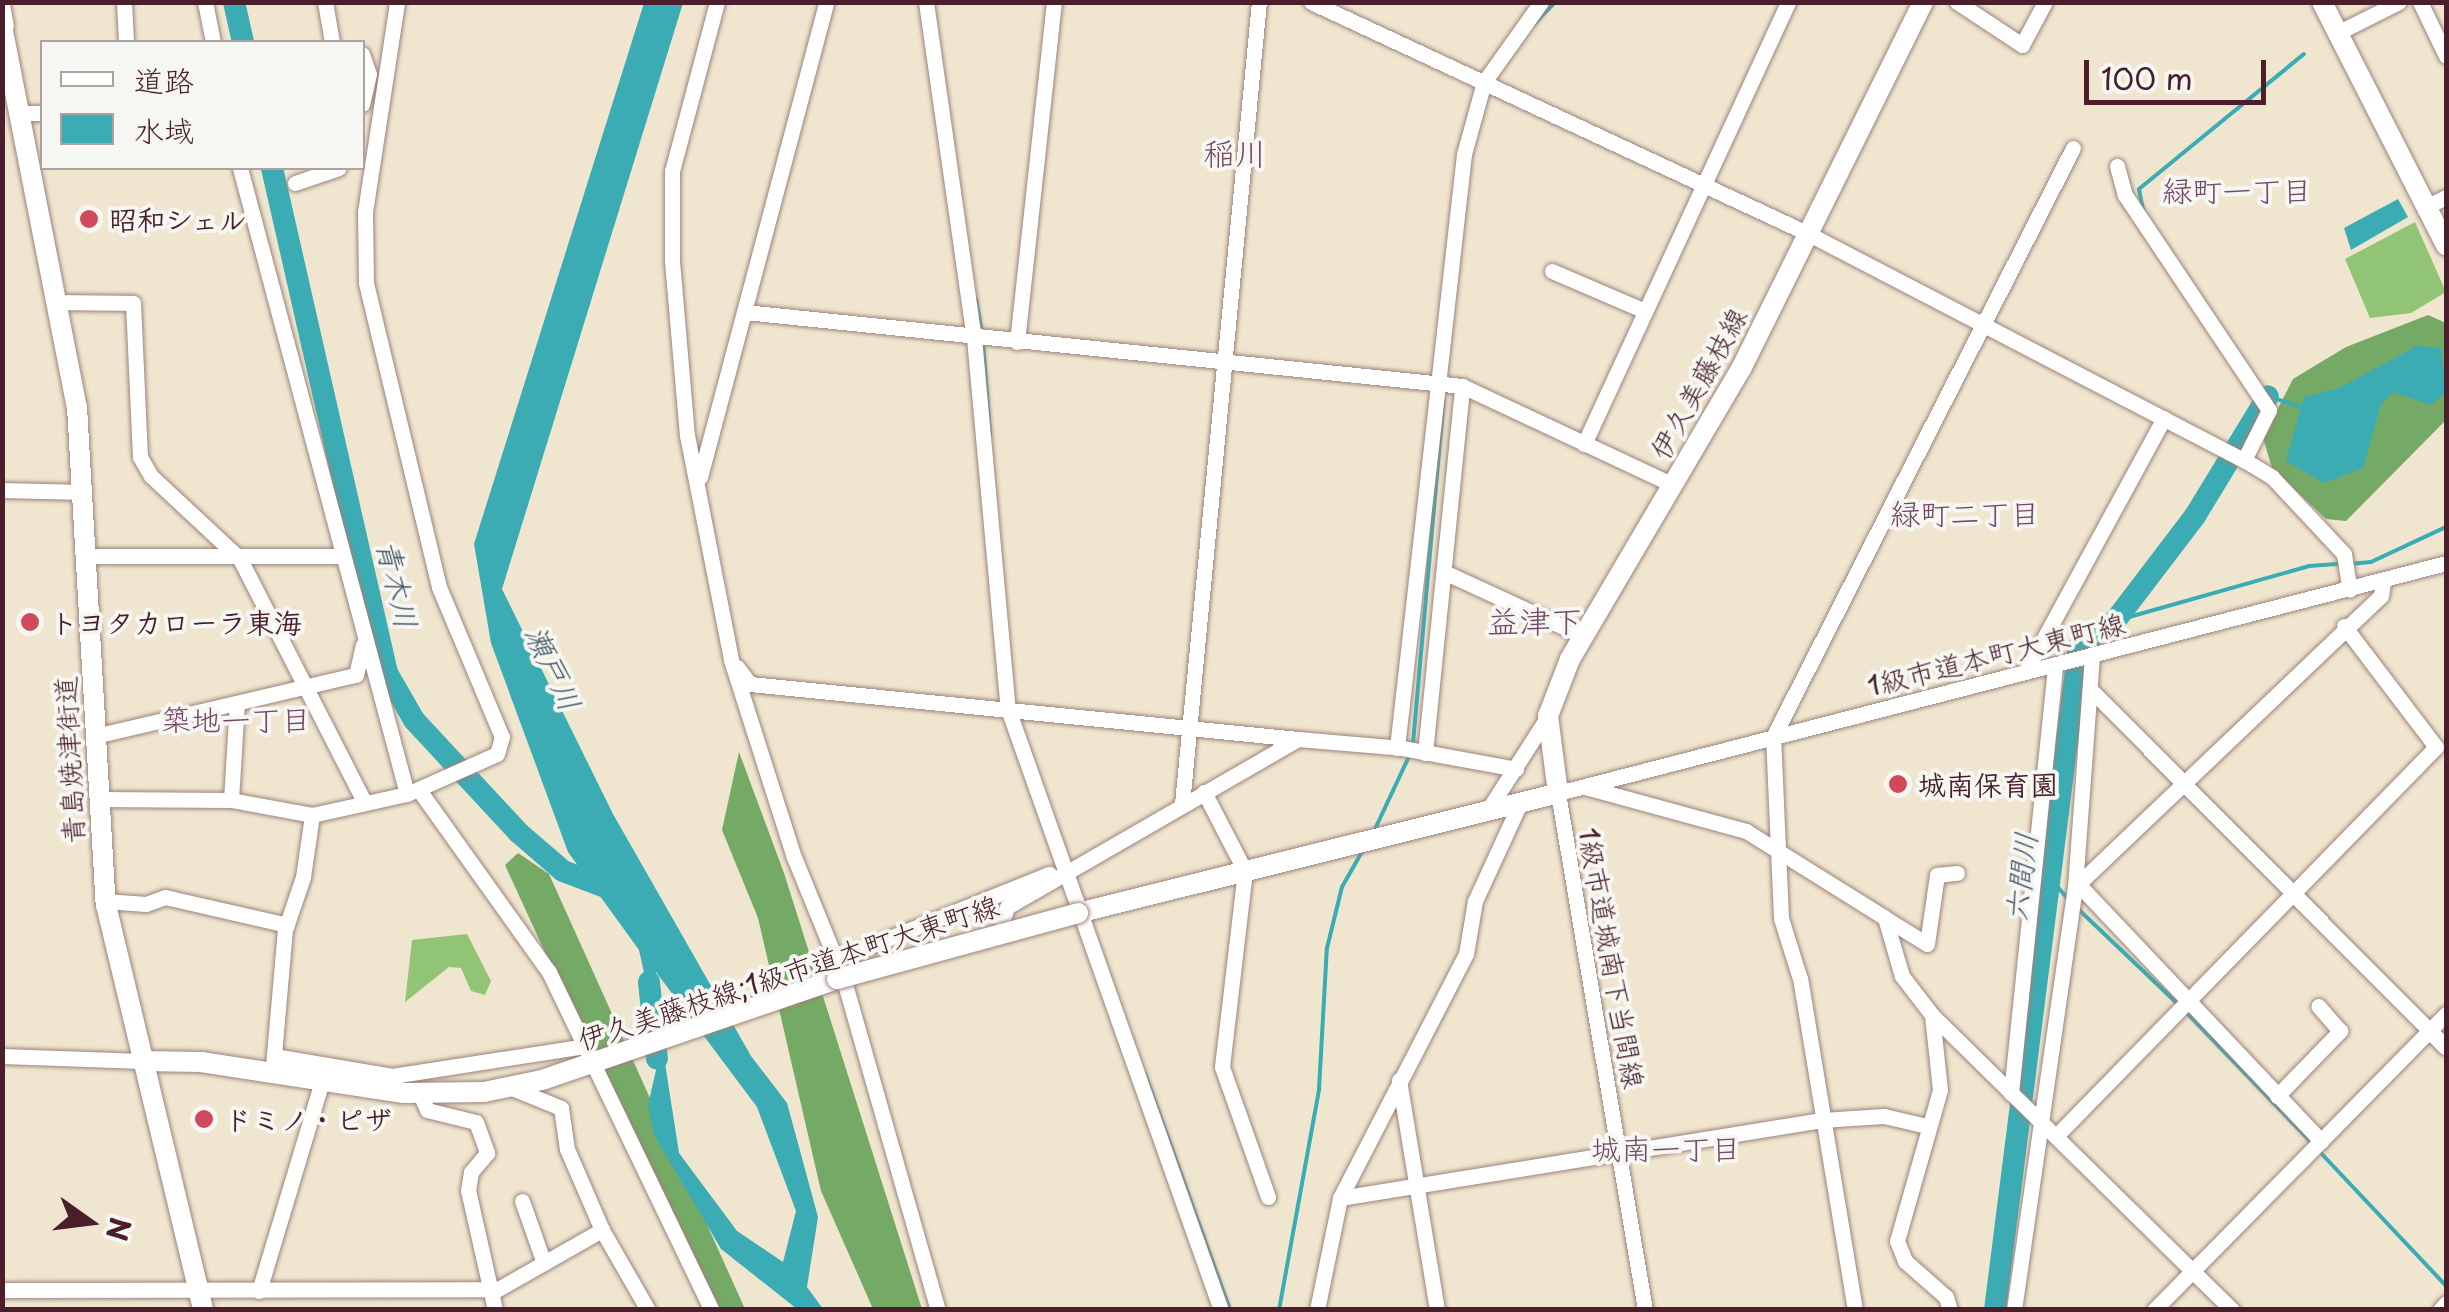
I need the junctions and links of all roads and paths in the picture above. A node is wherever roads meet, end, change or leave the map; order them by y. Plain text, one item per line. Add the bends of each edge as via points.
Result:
1 (124, 2) edge
2 (205, 2) edge
3 (325, 2) edge
4 (397, 2) edge
5 (717, 2) edge
6 (826, 2) edge
7 (926, 2) edge
8 (1054, 2) edge
9 (1259, 2) edge
10 (1311, 2) edge
11 (1542, 2) edge
12 (1788, 2) edge
13 (1957, 2) edge
14 (2044, 2) edge
15 (2322, 2) edge
16 (2398, 2) edge
17 (2420, 2) edge
18 (1921, 3) edge
19 (2, 4) edge
20 (4, 26) edge
21 (2337, 33) junction
22 (126, 40) edge
23 (213, 40) edge
24 (332, 40) edge
25 (2446, 56) edge
26 (365, 64) edge
27 (1484, 82) junction
28 (365, 89) edge
29 (33, 113) edge
30 (2073, 148) dead end
31 (40, 162) edge
32 (2117, 166) dead end
33 (41, 170) edge
34 (241, 170) edge
35 (333, 170) edge
36 (295, 183) dead end
37 (1704, 185) junction
38 (2446, 196) edge
39 (2427, 206) junction
40 (1809, 234) junction
41 (2446, 245) edge
42 (1552, 270) dead end
43 (60, 302) junction
44 (1646, 311) junction
45 (744, 312) junction
46 (1984, 324) junction
47 (974, 338) junction
48 (1017, 342) junction
49 (1224, 363) junction
50 (1439, 384) junction
51 (1462, 386) junction
52 (2164, 418) junction
53 (1584, 444) junction
54 (2244, 460) junction
55 (1672, 485) junction
56 (699, 487) junction
57 (2, 490) edge
58 (84, 492) junction
59 (87, 556) junction
60 (339, 556) junction
61 (240, 559) junction
62 (2446, 563) edge
63 (1444, 572) junction
64 (2383, 582) junction
65 (2350, 590) junction
66 (2344, 626) junction
67 (1583, 636) junction
68 (363, 644) junction
69 (2092, 655) junction
70 (731, 660) junction
71 (2054, 664) junction
72 (2026, 671) junction
73 (306, 686) junction
74 (2094, 693) junction
75 (237, 703) junction
76 (1008, 709) junction
77 (1548, 716) junction
78 (1189, 726) junction
79 (95, 736) junction
80 (1772, 737) junction
81 (1298, 739) junction
82 (1400, 748) junction
83 (1425, 752) junction
84 (1516, 769) junction
85 (2183, 781) junction
86 (1583, 786) junction
87 (413, 792) junction
88 (1204, 792) junction
89 (1558, 793) junction
90 (98, 799) junction
91 (231, 800) junction
92 (365, 803) junction
93 (1520, 803) junction
94 (1182, 804) junction
95 (1488, 810) junction
96 (312, 815) junction
97 (1781, 848) junction
98 (1246, 871) junction
99 (1065, 873) junction
100 (1956, 873) dead end
101 (2077, 885) junction
102 (2296, 892) junction
103 (105, 901) junction
104 (1077, 913) junction
105 (1885, 918) junction
106 (287, 925) junction
107 (999, 933) junction
108 (839, 968) junction
109 (2186, 1004) junction
110 (2318, 1006) dead end
111 (2446, 1014) edge
112 (1932, 1016) junction
113 (2430, 1030) junction
114 (2446, 1048) edge
115 (2, 1056) edge
116 (591, 1056) junction
117 (143, 1061) junction
118 (273, 1065) junction
119 (1399, 1080) junction
120 (322, 1081) junction
121 (512, 1088) junction
122 (2011, 1093) junction
123 (420, 1094) junction
124 (2277, 1096) junction
125 (2038, 1117) junction
126 (1822, 1120) junction
127 (1928, 1126) junction
128 (2058, 1135) junction
129 (2321, 1141) junction
130 (1620, 1155) junction
131 (1416, 1187) junction
132 (1268, 1197) dead end
133 (1340, 1198) junction
134 (522, 1201) dead end
135 (602, 1230) junction
136 (544, 1263) junction
137 (2193, 1270) junction
138 (2, 1290) edge
139 (259, 1291) junction
140 (314, 1292) junction
141 (492, 1297) edge
142 (203, 1300) edge
143 (2446, 1303) edge
144 (314, 1310) edge
145 (648, 1310) edge
146 (712, 1310) edge
147 (938, 1310) edge
148 (1221, 1310) edge
149 (1317, 1310) edge
150 (1438, 1310) edge
151 (1646, 1310) edge
152 (1855, 1310) edge
153 (1950, 1310) edge
154 (2014, 1310) edge
155 (2154, 1310) edge
156 (2232, 1310) edge
157 (2440, 1310) edge

1 - 22 street
2 - 23 street
3 - 24 street
4 - 87 street via 365,212 366,283 439,586 502,737 497,754
5 - 56 street via 670,190 687,435
6 - 45 street
7 - 47 street
8 - 48 street
9 - 49 street
10 - 27 street
11 - 27 street
12 - 37 street
13 - 14 street via 2022,44
15 - 21 main road
16 - 21 street
17 - 25 street
18 - 40 main road, 伊久美藤枝線
19 - 20 street
20 - 29 main road, 青島焼津街道
21 - 39 main road
26 - 28 street
27 - 37 street
27 - 50 street via 1457,190
29 - 31 main road, 青島焼津街道
30 - 46 street
32 - 54 street via 2125,194 2269,410
33 - 43 main road, 青島焼津街道
34 - 60 street
35 - 36 street
37 - 40 street
37 - 44 street
38 - 39 street
39 - 41 main road
40 - 46 street
40 - 55 main road, 伊久美藤枝線
42 - 44 street
43 - 58 main road, 青島焼津街道
43 - 61 street via 133,303 140,457 151,476
44 - 53 street
45 - 47 street
45 - 56 street
46 - 52 street
46 - 80 street
47 - 48 street
47 - 76 street
48 - 49 street
49 - 50 street
49 - 78 street
50 - 51 street
50 - 82 street
51 - 53 street
51 - 63 street
52 - 54 street
52 - 72 street
53 - 55 street
54 - 65 street via 2272,478 2344,554
55 - 67 main road, 伊久美藤枝線
56 - 70 street
57 - 58 street
58 - 59 main road, 青島焼津街道
59 - 61 street
59 - 79 main road, 青島焼津街道
60 - 61 street
60 - 68 street
61 - 73 street
62 - 64 street, 1級市道本町大東町線
63 - 67 street
63 - 83 street
64 - 65 street, 1級市道本町大東町線
64 - 66 street via 2381,596
65 - 69 street, 1級市道本町大東町線
66 - 85 street
66 - 102 street via 2436,746
67 - 77 main road, 伊久美藤枝線
68 - 73 street via 356,675
68 - 87 street
69 - 71 street, 1級市道本町大東町線
69 - 74 street
70 - 76 street via 750,684
70 - 108 street
71 - 72 street, 1級市道本町大東町線
71 - 122 street
72 - 80 street, 1級市道本町大東町線
73 - 75 street
73 - 92 street
74 - 85 street
74 - 101 street
75 - 79 street
75 - 91 street
76 - 78 street
76 - 99 street
77 - 84 street
77 - 89 main road
78 - 81 street
78 - 94 street
79 - 90 main road, 青島焼津街道
80 - 86 street, 1級市道本町大東町線
80 - 97 street
81 - 82 street
81 - 88 street
82 - 83 street
83 - 84 street
84 - 95 street
85 - 101 street
85 - 102 street
86 - 89 street, 1級市道本町大東町線
86 - 97 street via 1746,830
87 - 92 street
87 - 116 street via 523,928
88 - 94 street
88 - 98 street
89 - 93 main road, 伊久美藤枝線;1級市道本町大東町線
89 - 130 street, 1級市道城南下当間線
90 - 91 street
90 - 103 main road, 青島焼津街道
91 - 96 street
92 - 96 street
93 - 95 main road, 伊久美藤枝線;1級市道本町大東町線
93 - 119 street via 1474,901 1466,954 1423,1046
94 - 99 street
95 - 98 main road, 伊久美藤枝線;1級市道本町大東町線
96 - 106 street via 303,878
97 - 105 street
97 - 126 street via 1781,918 1800,979
98 - 104 main road, 伊久美藤枝線;1級市道本町大東町線
98 - 132 street via 1222,1066
99 - 104 street
99 - 107 street via 1007,907
99 - 108 street
100 - 105 street via 1937,875 1927,944
101 - 109 street
101 - 125 street
102 - 109 street
102 - 113 street
103 - 106 street via 146,904 165,897
103 - 117 main road, 青島焼津街道
104 - 107 main road, 伊久美藤枝線;1級市道本町大東町線, bridge
104 - 148 street
105 - 112 street via 1902,976
106 - 118 street
107 - 108 main road, 伊久美藤枝線;1級市道本町大東町線, bridge
108 - 116 main road, 伊久美藤枝線;1級市道本町大東町線
108 - 147 street
109 - 124 street
109 - 128 street
110 - 124 street via 2340,1032
111 - 113 street
112 - 122 street
112 - 127 street via 1940,1090
113 - 114 street
113 - 129 street
115 - 117 street
116 - 118 street via 392,1076
116 - 121 main road, 伊久美藤枝線;1級市道本町大東町線
116 - 146 street
117 - 118 main road, 伊久美藤枝線;1級市道本町大東町線
117 - 142 main road, 青島焼津街道
118 - 120 main road, 伊久美藤枝線;1級市道本町大東町線
119 - 131 street
119 - 133 street
120 - 123 main road, 伊久美藤枝線;1級市道本町大東町線
120 - 139 street
121 - 123 main road, 伊久美藤枝線;1級市道本町大東町線
121 - 135 street via 561,1108 567,1149
122 - 125 street
123 - 141 street via 427,1110 470,1118 487,1153 471,1172 468,1190
124 - 129 street
125 - 128 street
125 - 154 street
126 - 127 street via 1884,1116
126 - 130 street
126 - 152 street
127 - 153 street via 1898,1241 1905,1261 1946,1297
128 - 137 street
129 - 137 street
130 - 131 street
130 - 151 street, 1級市道城南下当間線
131 - 133 street
131 - 150 street
133 - 149 street
134 - 136 street
135 - 136 street
135 - 145 street
136 - 141 street
137 - 155 street
137 - 156 street
138 - 142 street
139 - 140 street
139 - 142 street
140 - 141 street
140 - 144 street
143 - 157 street

